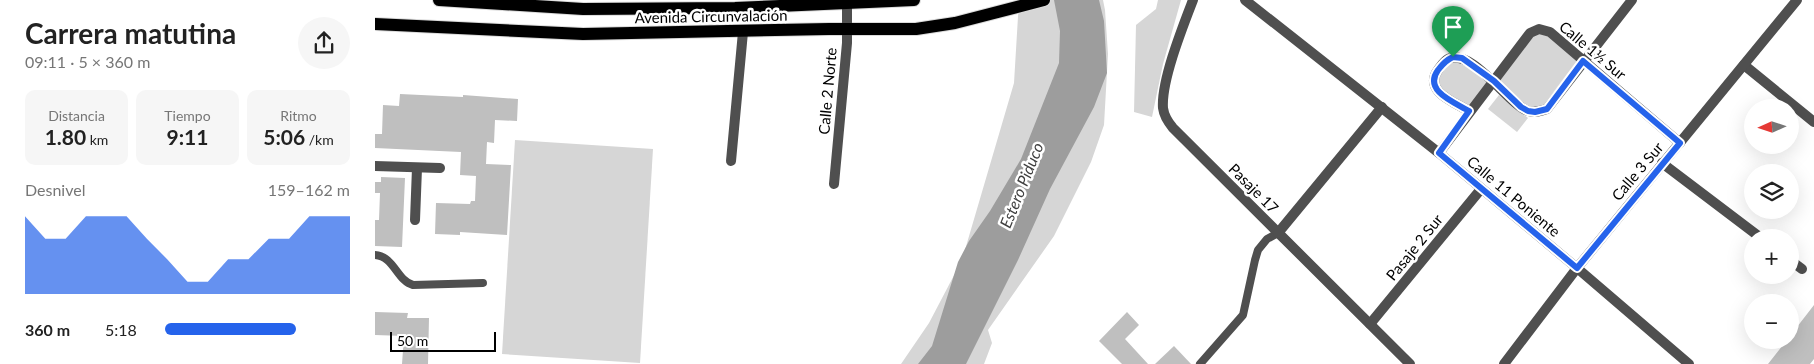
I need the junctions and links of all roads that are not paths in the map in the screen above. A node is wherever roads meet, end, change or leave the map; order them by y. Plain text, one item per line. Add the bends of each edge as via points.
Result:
1 (439, 0) edge
2 (914, 0) edge
3 (1044, 0) edge
4 (1193, 0) edge
5 (1245, 0) edge
6 (1632, 0) edge
7 (1797, 0) edge
8 (847, 2) edge
9 (1259, 4) edge
10 (375, 24) edge
11 (847, 30) junction
12 (743, 32) junction
13 (1583, 61) junction
14 (1744, 65) junction
15 (1494, 81) junction
16 (1382, 107) junction
17 (1469, 111) junction
18 (1814, 122) edge
19 (1680, 143) junction
20 (1439, 153) junction
21 (731, 161) dead end
22 (1663, 163) junction
23 (375, 166) edge
24 (417, 168) junction
25 (440, 168) dead end
26 (834, 184) dead end
27 (1481, 189) junction
28 (415, 220) dead end
29 (1749, 229) edge
30 (1278, 233) junction
31 (375, 255) edge
32 (1799, 266) edge
33 (1577, 268) junction
34 (1802, 268) dead end
35 (483, 283) dead end
36 (1370, 324) junction
37 (1201, 364) edge
38 (1410, 364) edge
39 (1503, 364) edge
40 (1689, 364) edge

1 - 8 main road, Avenida Circunvalación via 583,9 735,8
2 - 8 main road, Avenida Circunvalación
3 - 11 main road, Avenida Circunvalación via 955,23 916,29
4 - 30 street, Pasaje 17 via 1163,97 1166,118
5 - 9 street, Calle 11 Poniente
6 - 13 street
7 - 14 street, Calle 3 Sur
8 - 11 street, Calle 2 Norte
9 - 16 street, Calle 11 Poniente
10 - 12 main road, Avenida Circunvalación via 583,34
11 - 12 main road, Avenida Circunvalación
11 - 26 street, Calle 2 Norte
12 - 21 street
13 - 15 street via 1547,109 1541,111 1528,111 1521,107
13 - 15 street, Calle 1½ Sur via 1550,32 1539,29 1530,33
13 - 19 street, Calle 1½ Sur
14 - 18 street
14 - 19 street, Calle 3 Sur
15 - 17 street, Calle 1½ Sur
15 - 17 street via 1462,58 1446,60 1434,76 1437,91
16 - 20 street, Calle 11 Poniente
16 - 30 street
17 - 20 street, Calle 1½ Sur
19 - 22 street, Calle 3 Sur
20 - 27 street, Calle 11 Poniente
22 - 29 street
22 - 33 street, Calle 3 Sur
23 - 24 street
24 - 25 street
24 - 28 street
27 - 33 street, Calle 11 Poniente
27 - 36 street, Pasaje 2 Sur
30 - 36 street, Pasaje 17
30 - 37 lane via 1267,239 1258,250 1243,315
31 - 35 lane via 391,262 408,284
32 - 34 street
33 - 39 street, Calle 3 Sur
33 - 40 street, Calle 11 Poniente
36 - 38 street, Pasaje 17

